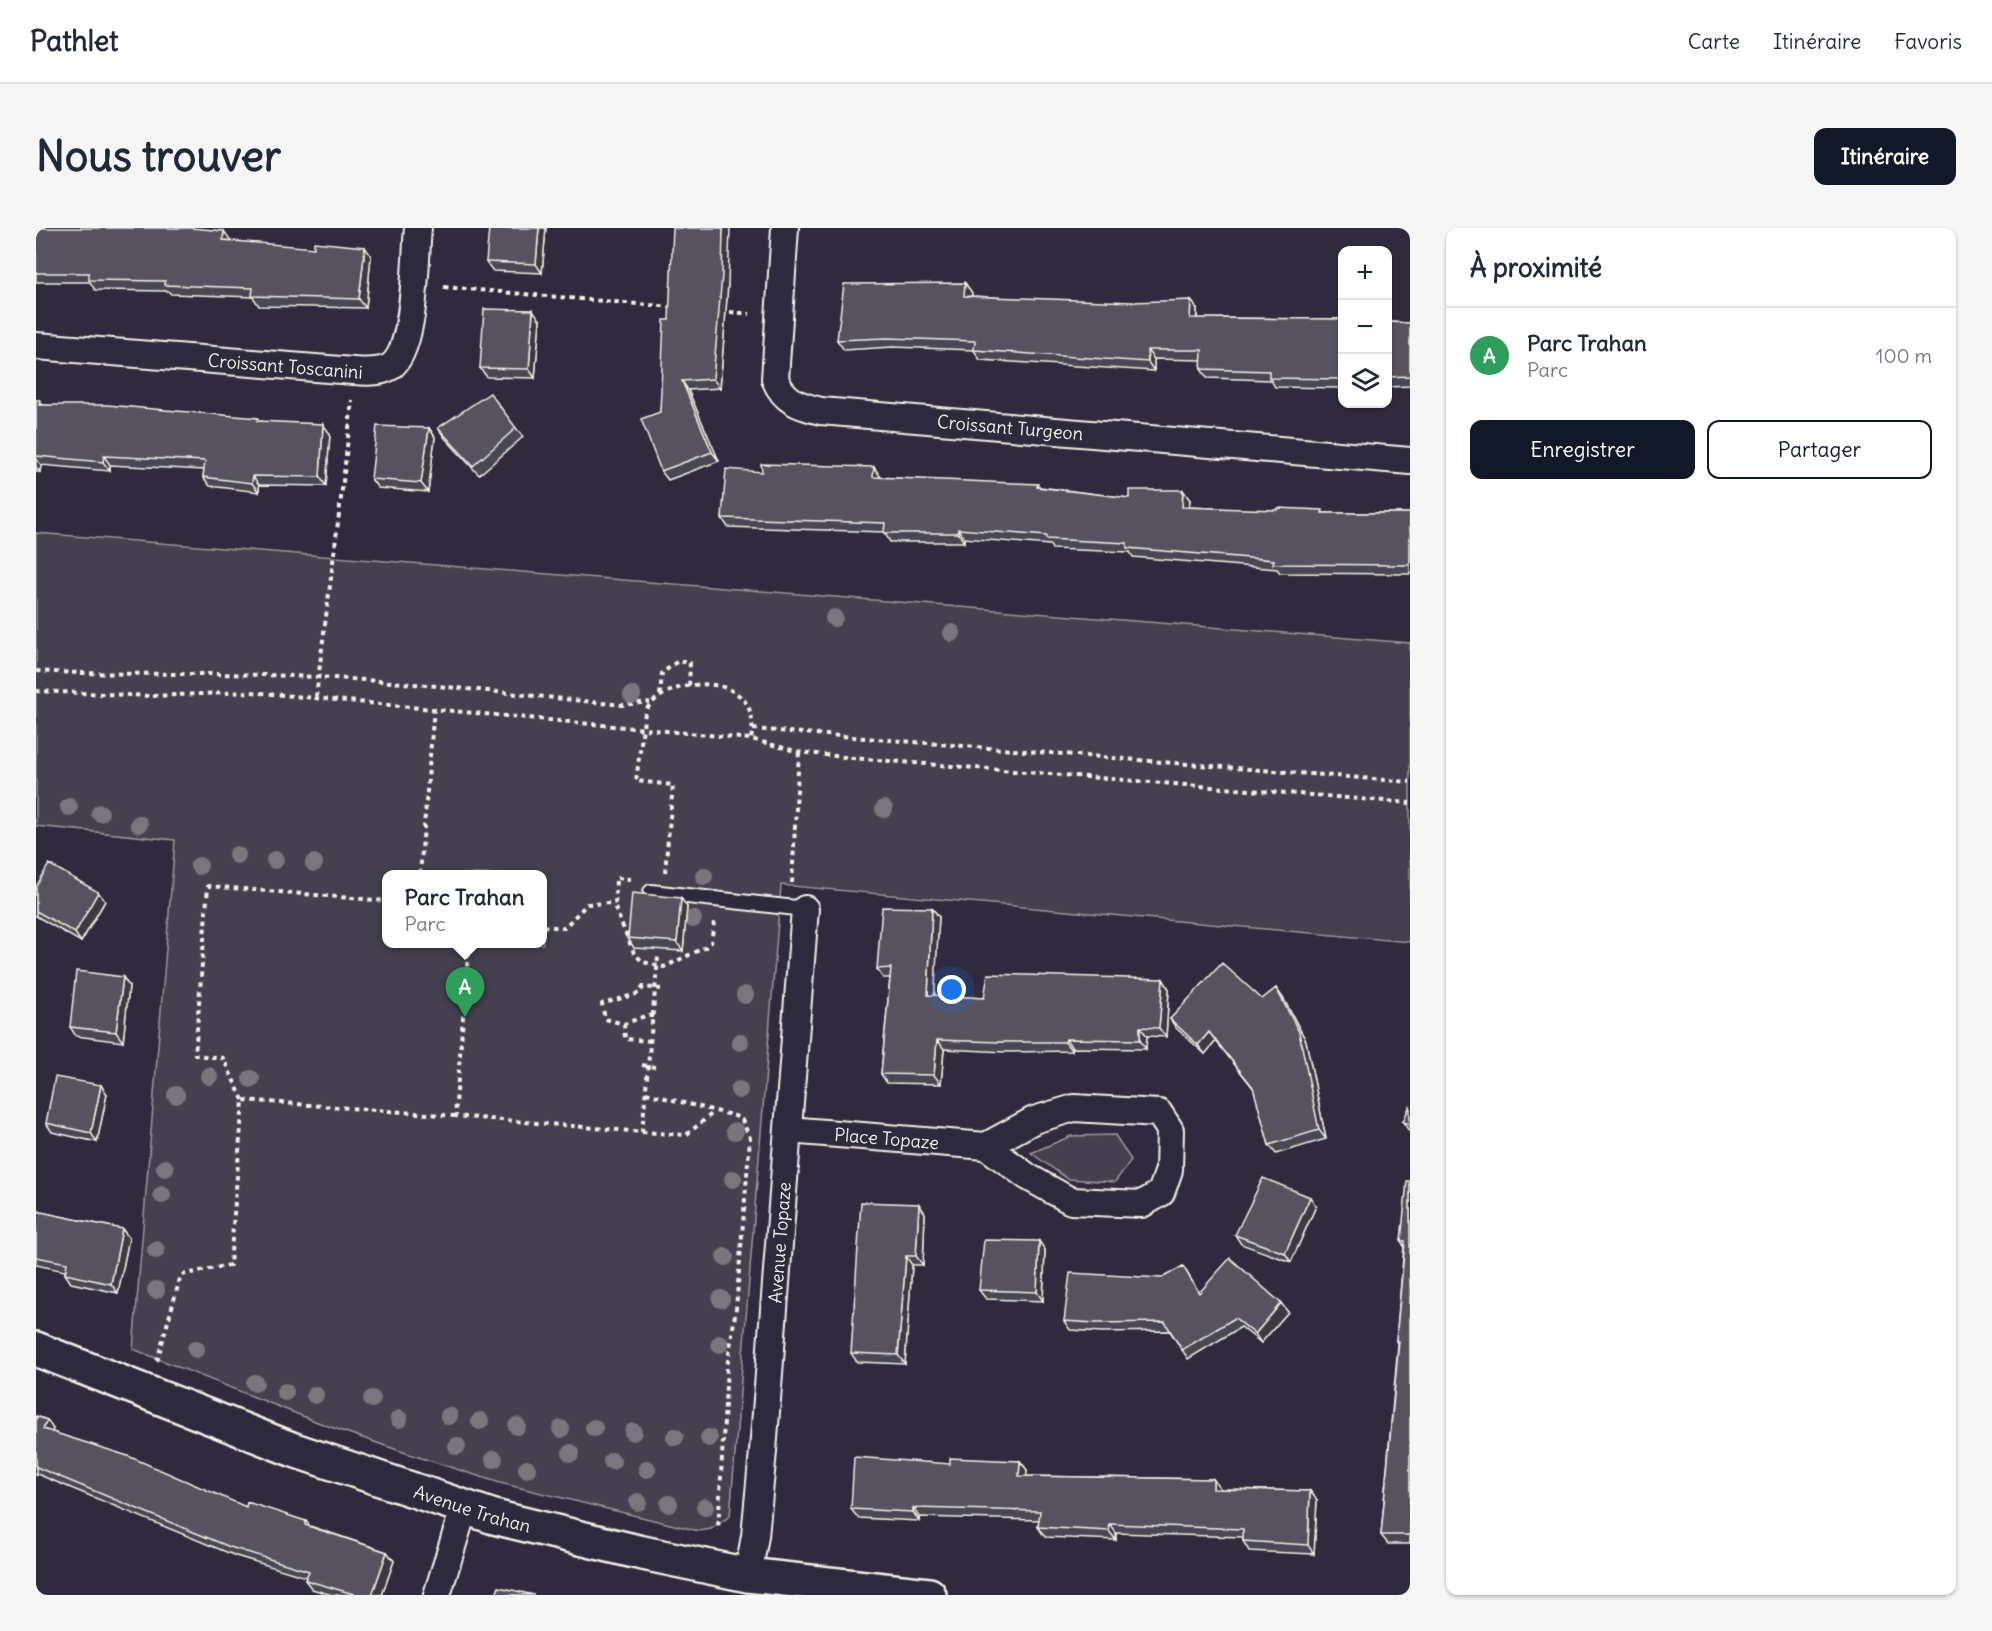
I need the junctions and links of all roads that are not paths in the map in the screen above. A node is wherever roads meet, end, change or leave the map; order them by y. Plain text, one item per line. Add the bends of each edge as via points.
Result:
1 (418, 228) edge
2 (785, 228) edge
3 (36, 345) edge
4 (1410, 461) edge
5 (651, 892) edge
6 (805, 909) joint
7 (788, 1130) junction
8 (986, 1146) junction
9 (36, 1349) edge
10 (464, 1508) junction
11 (748, 1575) junction
12 (437, 1595) edge
13 (929, 1595) edge

1 - 3 street, Croissant Toscanini via 407,337 397,360 380,371
2 - 4 street, Croissant Turgeon via 775,379 789,401 803,407
5 - 6 lane
6 - 7 street, Avenue Topaze
7 - 8 street, Place Topaze
7 - 11 street, Avenue Topaze via 762,1461
8 - 8 street via 1034,1120 1074,1108 1159,1113 1170,1130 1170,1170 1161,1193 1142,1204 1071,1201 1028,1177
9 - 10 street, Avenue Trahan via 294,1450
10 - 11 street, Avenue Trahan
10 - 12 street
11 - 13 street, Avenue Trahan

